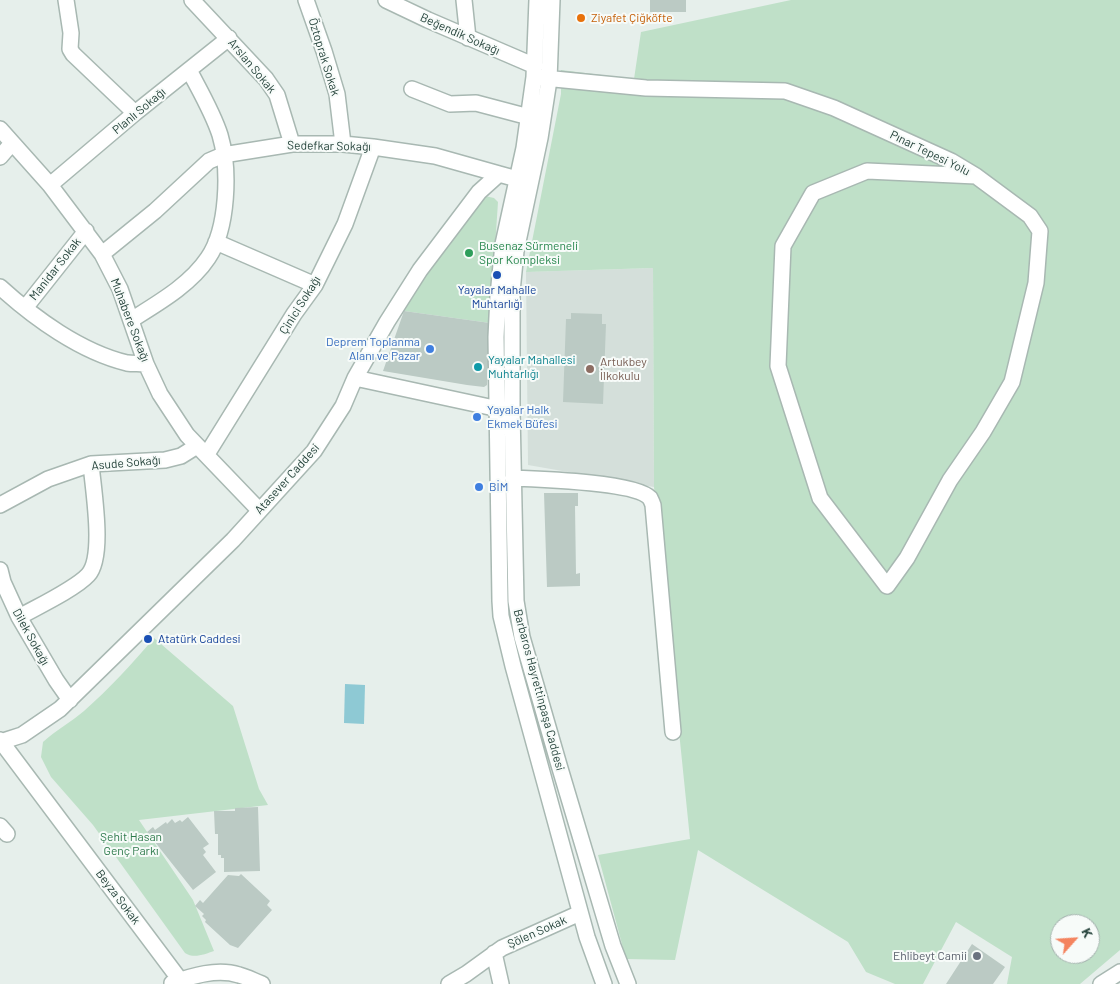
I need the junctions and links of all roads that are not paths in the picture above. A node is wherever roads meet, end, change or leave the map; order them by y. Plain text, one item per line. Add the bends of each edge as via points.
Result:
1 (66, 0) edge
2 (192, 0) edge
3 (306, 0) edge
4 (386, 0) edge
5 (464, 0) edge
6 (537, 0) edge
7 (552, 0) edge
8 (229, 38) junction
9 (468, 38) junction
10 (189, 70) junction
11 (539, 74) junction
12 (412, 89) dead end
13 (135, 113) junction
14 (529, 117) junction
15 (0, 129) edge
16 (12, 143) junction
17 (292, 144) junction
18 (343, 144) junction
19 (373, 146) junction
20 (223, 155) junction
21 (0, 157) edge
22 (499, 174) junction
23 (976, 176) junction
24 (517, 179) junction
25 (50, 185) junction
26 (86, 231) junction
27 (216, 242) junction
28 (102, 254) junction
29 (314, 286) junction
30 (0, 287) edge
31 (25, 308) junction
32 (131, 320) junction
33 (146, 364) junction
34 (356, 378) junction
35 (505, 410) junction
36 (202, 450) junction
37 (91, 464) junction
38 (513, 478) junction
39 (0, 505) edge
40 (260, 510) junction
41 (0, 570) edge
42 (5, 599) edge
43 (19, 617) junction
44 (70, 700) junction
45 (673, 732) dead end
46 (1, 741) edge
47 (580, 913) junction
48 (494, 953) junction
49 (596, 964) junction
50 (1120, 972) edge
51 (200, 980) edge
52 (175, 982) edge
53 (262, 984) edge
54 (449, 984) edge
55 (501, 984) edge
56 (596, 984) edge
57 (604, 984) edge
58 (628, 984) edge
59 (1101, 984) edge

1 - 13 street via 73,54
2 - 8 street, Arslan Sokak
3 - 18 street, Öztoprak Sokak via 337,94
4 - 9 street, Beğendik Sokağı
5 - 9 street
6 - 11 street, Barbaros Hayrettinpaşa Caddesi
7 - 11 street, Barbaros Hayrettinpaşa Caddesi
8 - 10 street, Planlı Sokağı
8 - 17 street, Arslan Sokak via 277,96
9 - 11 street, Beğendik Sokağı
10 - 13 street, Planlı Sokağı
10 - 20 street via 213,118
11 - 14 street, Barbaros Hayrettinpaşa Caddesi
11 - 23 street, Pınar Tepesi Yolu via 646,88 785,91 834,108 951,161
11 - 35 street, Barbaros Hayrettinpaşa Caddesi via 540,138 516,252
12 - 14 street via 450,104 476,103
13 - 25 street, Planlı Sokağı
14 - 24 street, Barbaros Hayrettinpaşa Caddesi
15 - 16 street, Muhabere Sokağı
16 - 21 street
16 - 25 street, Muhabere Sokağı
17 - 18 street, Sedefkar Sokağı
17 - 20 street, Sedefkar Sokağı
18 - 19 street, Sedefkar Sokağı
19 - 22 street, Sedefkar Sokağı via 435,156
19 - 29 street, Çinici Sokağı via 345,224
20 - 27 street via 226,190
20 - 28 street, Sedefkar Sokağı via 209,161
22 - 24 street
22 - 34 street, Atasever Caddesi via 479,192 420,270
23 - 23 street, Pınar Tepesi Yolu via 1030,216 1040,231 1036,284 1012,382 887,586 820,498 778,366 783,246 813,193 867,171
24 - 35 street, Barbaros Hayrettinpaşa Caddesi via 500,266 496,337
25 - 26 street, Muhabere Sokağı
26 - 28 street, Muhabere Sokağı
26 - 31 street, Manidar Sokak
27 - 29 street
27 - 32 street via 208,258 187,282
28 - 32 street, Muhabere Sokağı
29 - 36 street, Çinici Sokağı
30 - 31 street
31 - 33 street via 46,324 99,353 128,363
32 - 33 street, Muhabere Sokağı
33 - 36 street, Muhabere Sokağı via 160,394 187,435
34 - 35 street
34 - 40 street, Atasever Caddesi via 343,406 314,451
35 - 38 street, Barbaros Hayrettinpaşa Caddesi
35 - 47 street, Barbaros Hayrettinpaşa Caddesi via 501,616
36 - 37 street, Asude Sokağı via 165,460
36 - 40 street, Muhabere Sokağı
37 - 39 street, Asude Sokağı via 48,479
37 - 43 street via 98,539 93,568 76,584
38 - 45 street via 610,485 649,497 653,504
38 - 58 street, Barbaros Hayrettinpaşa Caddesi via 516,601 522,637 613,946
40 - 44 street, Atasever Caddesi
41 - 42 street, Dilek Sokağı
42 - 43 street, Dilek Sokağı
43 - 44 street, Dilek Sokağı
44 - 46 street, Atasever Caddesi via 22,735
46 - 52 street, Beyza Sokak
47 - 48 street, Şölen Sokak
47 - 49 street, Barbaros Hayrettinpaşa Caddesi
48 - 54 street, Şölen Sokak
48 - 55 street, Şölen Sokak
49 - 56 street
49 - 57 street, Barbaros Hayrettinpaşa Caddesi
50 - 59 street
51 - 52 street
51 - 53 street via 218,972 239,974

